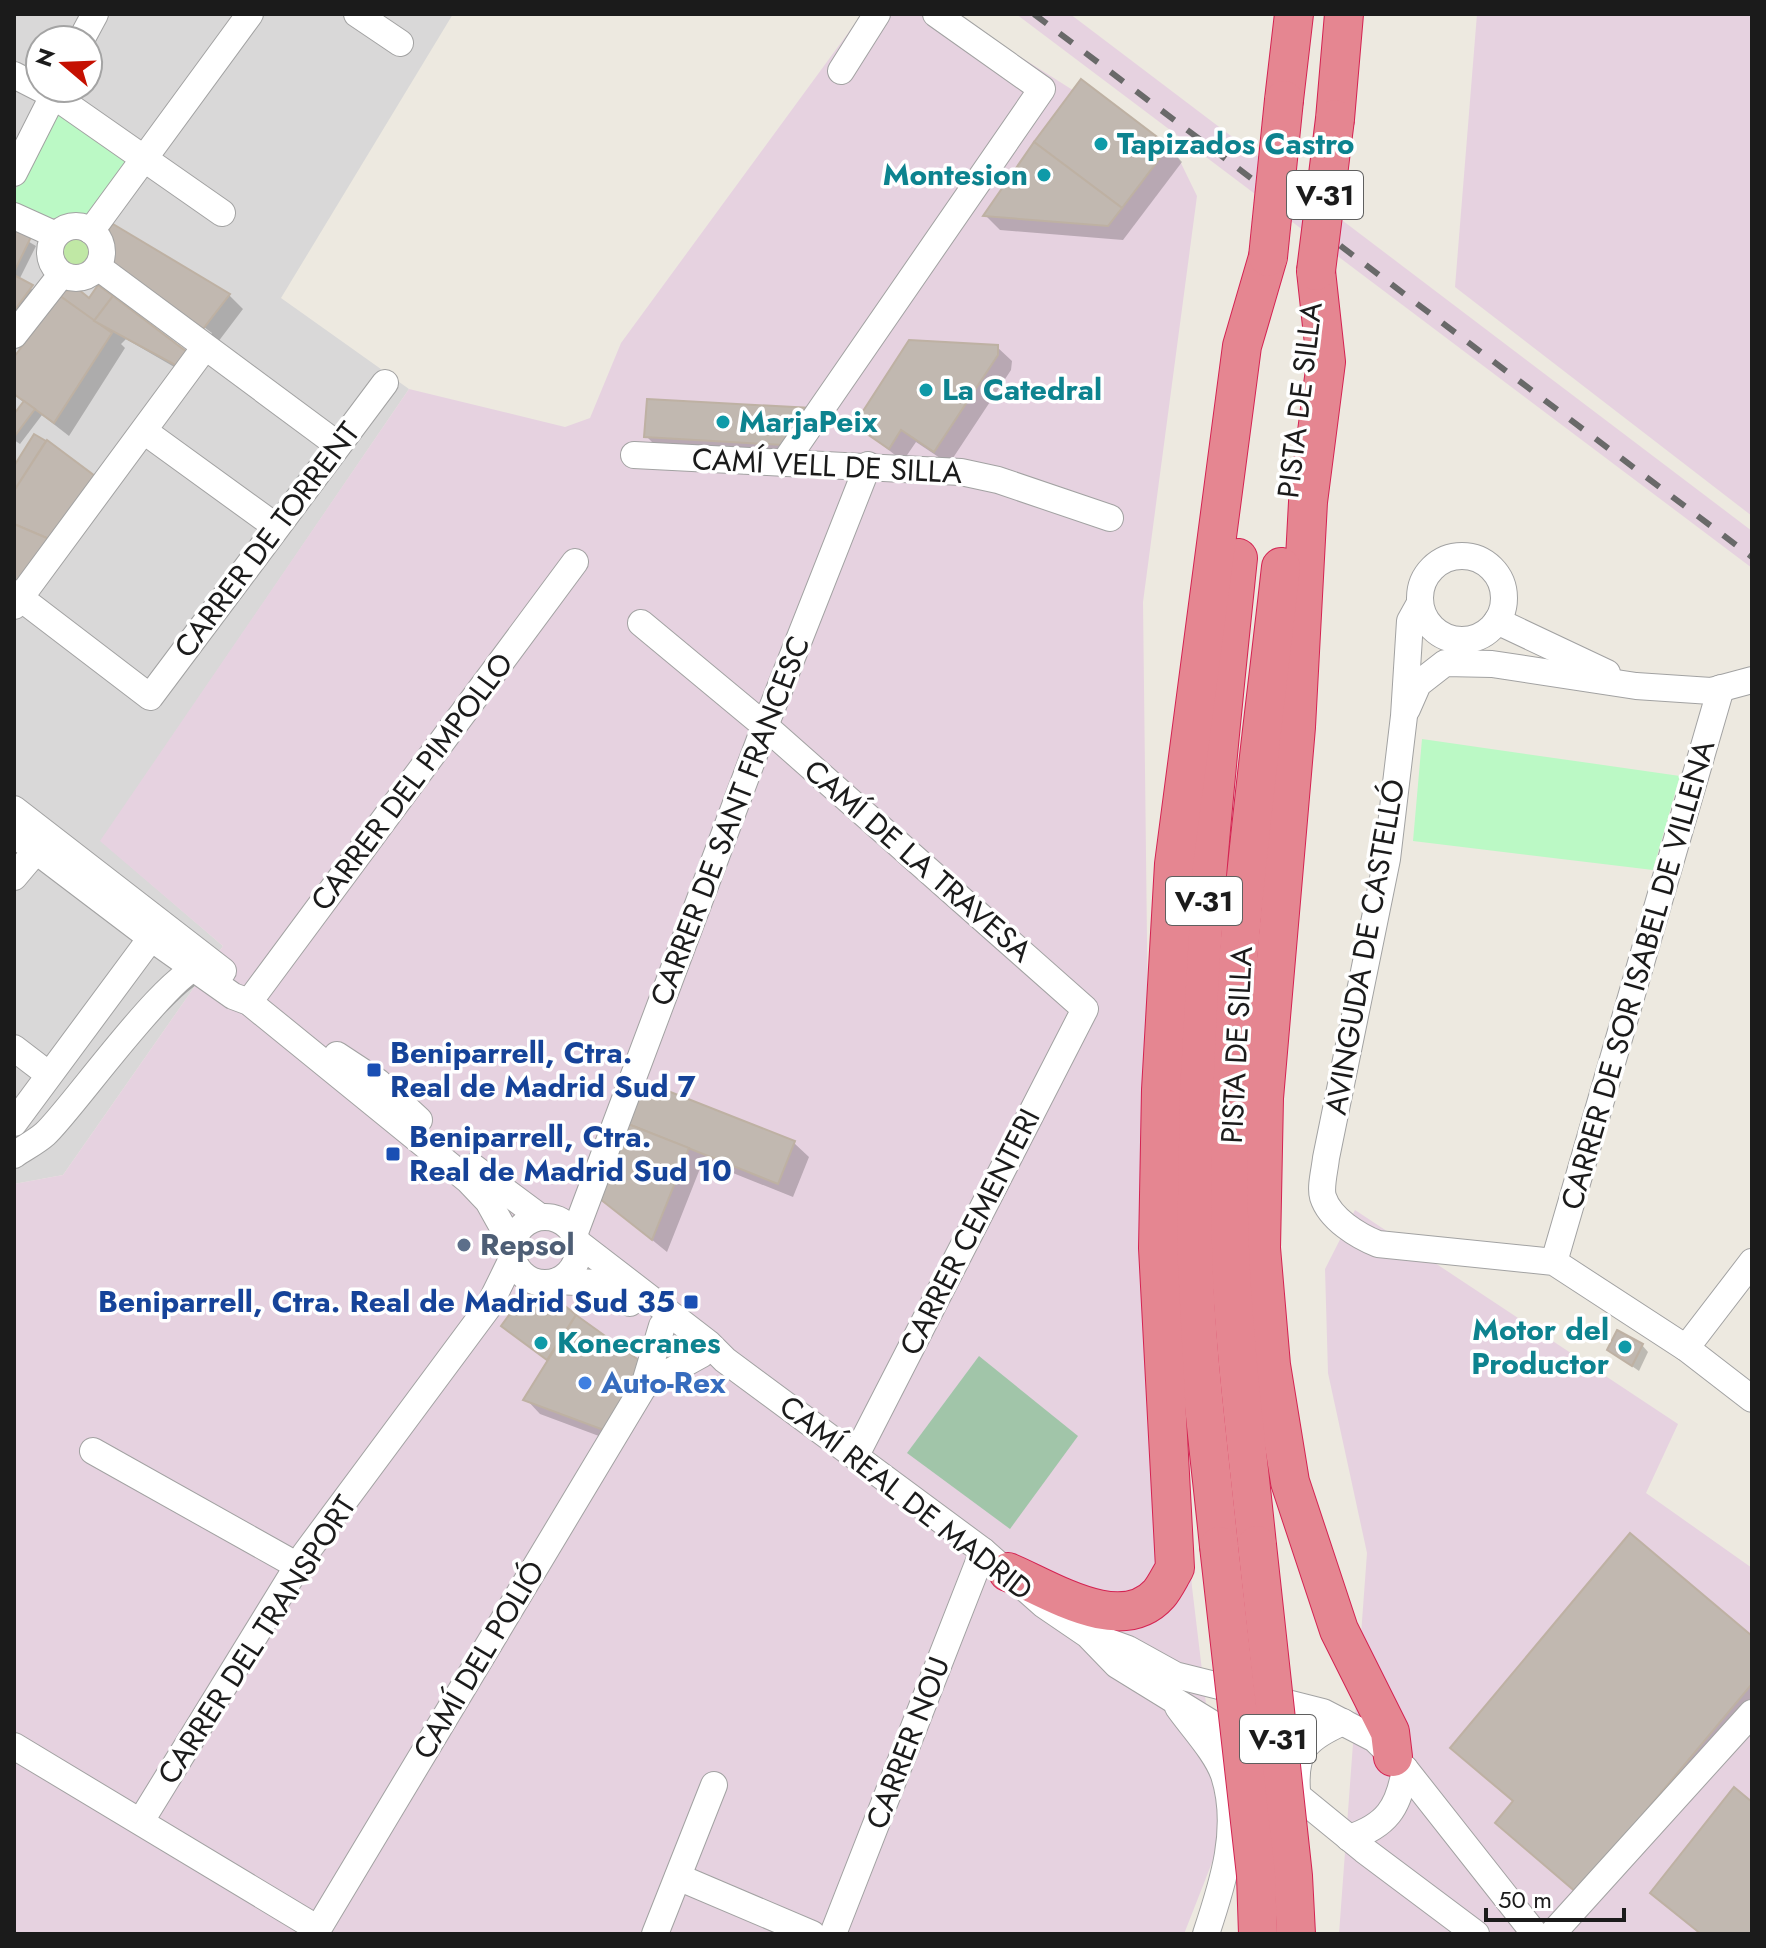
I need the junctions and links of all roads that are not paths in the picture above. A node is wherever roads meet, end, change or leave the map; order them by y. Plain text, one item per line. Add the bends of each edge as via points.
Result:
1 (250, 14) edge
2 (357, 14) edge
3 (877, 14) edge
4 (936, 14) edge
5 (1294, 14) edge
6 (1344, 14) edge
7 (400, 43) dead end
8 (841, 71) dead end
9 (49, 104) edge
10 (71, 104) edge
11 (144, 157) junction
12 (14, 173) edge
13 (222, 213) dead end
14 (14, 216) edge
15 (91, 231) junction
16 (56, 235) junction
17 (1268, 257) junction
18 (98, 267) junction
19 (1316, 271) junction
20 (61, 275) junction
21 (14, 335) edge
22 (205, 347) junction
23 (385, 383) dead end
24 (144, 431) junction
25 (338, 445) junction
26 (634, 455) dead end
27 (784, 463) junction
28 (868, 465) junction
29 (1110, 518) dead end
30 (275, 526) junction
31 (575, 562) dead end
32 (16, 599) edge
33 (1420, 603) junction
34 (1497, 621) junction
35 (641, 623) dead end
36 (1474, 638) junction
37 (1492, 664) junction
38 (1752, 680) edge
39 (1636, 686) junction
40 (1721, 688) junction
41 (1404, 716) junction
42 (765, 726) junction
43 (14, 809) edge
44 (24, 842) edge
45 (68, 851) junction
46 (14, 877) edge
47 (129, 896) junction
48 (151, 938) junction
49 (199, 961) junction
50 (245, 994) junction
51 (1085, 1009) joint
52 (283, 1030) junction
53 (14, 1048) edge
54 (48, 1074) junction
55 (14, 1123) edge
56 (14, 1155) edge
57 (595, 1176) junction
58 (545, 1217) junction
59 (576, 1239) junction
60 (512, 1251) junction
61 (1554, 1262) junction
62 (1752, 1262) edge
63 (546, 1282) junction
64 (489, 1306) junction
65 (662, 1326) junction
66 (1686, 1348) junction
67 (713, 1357) junction
68 (644, 1386) junction
69 (1752, 1399) edge
70 (93, 1451) dead end
71 (856, 1455) junction
72 (996, 1562) junction
73 (298, 1566) junction
74 (1088, 1635) junction
75 (1174, 1701) junction
76 (1752, 1713) edge
77 (1343, 1722) junction
78 (14, 1746) edge
79 (1399, 1763) junction
80 (714, 1785) dead end
81 (1298, 1796) junction
82 (141, 1821) junction
83 (1349, 1838) junction
84 (678, 1877) junction
85 (317, 1931) edge
86 (655, 1934) edge
87 (812, 1934) edge
88 (833, 1934) edge
89 (1206, 1934) edge
90 (1258, 1934) edge
91 (1296, 1934) edge
92 (1313, 1934) edge
93 (1476, 1934) edge
94 (1535, 1934) edge
95 (1552, 1934) edge

1 - 11 street
2 - 7 street
3 - 8 street
4 - 27 street via 1042,89
5 - 17 highway, PISTA DE SILLA / V-31, bridge
6 - 19 highway, PISTA DE SILLA / V-31, bridge
9 - 12 street
10 - 11 street
11 - 13 street
11 - 15 street
14 - 16 street
15 - 16 street via 69,227
15 - 18 street via 102,252
16 - 20 street via 49,252
17 - 72 highway via 1242,346 1174,864 1158,1248 1175,1568 1157,1596 1130,1611 1102,1611
17 - 90 highway, PISTA DE SILLA / V-31, bridge via 1205,870 1193,1248
18 - 20 street via 77,279
18 - 22 street
19 - 79 highway via 1326,362 1308,502 1296,727 1264,1098 1261,1248 1271,1365 1290,1482 1339,1630 1390,1732
19 - 91 highway, PISTA DE SILLA / V-31, bridge via 1247,877 1231,1095 1230,1248
20 - 21 street
22 - 24 street
22 - 25 street
23 - 25 street, CARRER DE TORRENT
24 - 30 street
24 - 32 street
25 - 30 street, CARRER DE TORRENT
26 - 27 street, CAMÍ VELL DE SILLA
27 - 28 street, CAMÍ VELL DE SILLA
28 - 29 street, CAMÍ VELL DE SILLA via 979,476
28 - 42 street, CARRER DE SANT FRANCESC
30 - 32 street, CARRER DE TORRENT via 150,697
31 - 50 street, CARRER DEL PIMPOLLO
33 - 34 street via 1426,576 1435,565 1448,558 1474,557 1496,573 1502,585
33 - 36 street via 1439,633
33 - 41 street, AVINGUDA DE CASTELLÓ via 1410,621
34 - 36 street
34 - 39 street
35 - 42 street, CAMÍ DE LA TRAVESA
36 - 37 street
37 - 39 street
37 - 41 street via 1445,663 1418,684
38 - 40 street
39 - 40 street
40 - 61 street, CARRER DE SOR ISABEL DE VILLENA
41 - 61 street, AVINGUDA DE CASTELLÓ via 1387,859 1326,1158 1323,1197 1349,1227 1378,1244
42 - 51 street, CAMÍ DE LA TRAVESA
42 - 57 street, CARRER DE SANT FRANCESC
43 - 45 street
44 - 45 street
44 - 46 street
44 - 48 street
45 - 47 street
47 - 48 street via 135,913 150,924
47 - 49 street
48 - 49 street
48 - 54 street
49 - 50 street
49 - 56 street via 149,1010 45,1134
50 - 52 street
51 - 71 street, CARRER CEMENTERI
52 - 58 street via 337,1054 378,1082 478,1171
52 - 60 street via 469,1181 488,1201
53 - 54 street
54 - 55 street
57 - 58 street, CARRER DE SANT FRANCESC
57 - 59 street, CARRER DE SANT FRANCESC
58 - 59 street via 565,1223
58 - 60 street via 522,1226
59 - 63 street via 572,1270
59 - 67 street, CAMÍ REAL DE MADRID via 708,1343
60 - 63 street via 521,1274
60 - 64 street, CARRER DEL TRANSPORT
61 - 66 street
62 - 66 street
63 - 64 street, CARRER DEL TRANSPORT
63 - 65 street, CAMÍ REAL DE MADRID via 596,1283
64 - 73 street, CARRER DEL TRANSPORT
65 - 67 street, CAMÍ REAL DE MADRID
65 - 68 street, CAMÍ DEL POLIÓ
66 - 69 street
67 - 68 street
67 - 71 street, CAMÍ REAL DE MADRID
68 - 85 street, CAMÍ DEL POLIÓ
70 - 73 street
71 - 72 street, CAMÍ REAL DE MADRID
72 - 74 street, CAMÍ REAL DE MADRID
72 - 88 street, CARRER NOU
73 - 82 street, CARRER DEL TRANSPORT
74 - 75 street, CAMÍ REAL DE MADRID via 1117,1665
74 - 77 street, CAMÍ REAL DE MADRID via 1175,1675 1323,1712
75 - 81 street, CAMÍ REAL DE MADRID via 1216,1726
75 - 89 street via 1223,1773 1230,1817 1228,1863
76 - 95 street
77 - 79 street via 1375,1739
77 - 81 street via 1303,1748 1296,1769
78 - 82 street
79 - 83 street via 1395,1810 1383,1823
79 - 94 street
80 - 84 street
81 - 83 street
81 - 92 street
82 - 85 street
83 - 93 street
84 - 86 street
84 - 87 street

